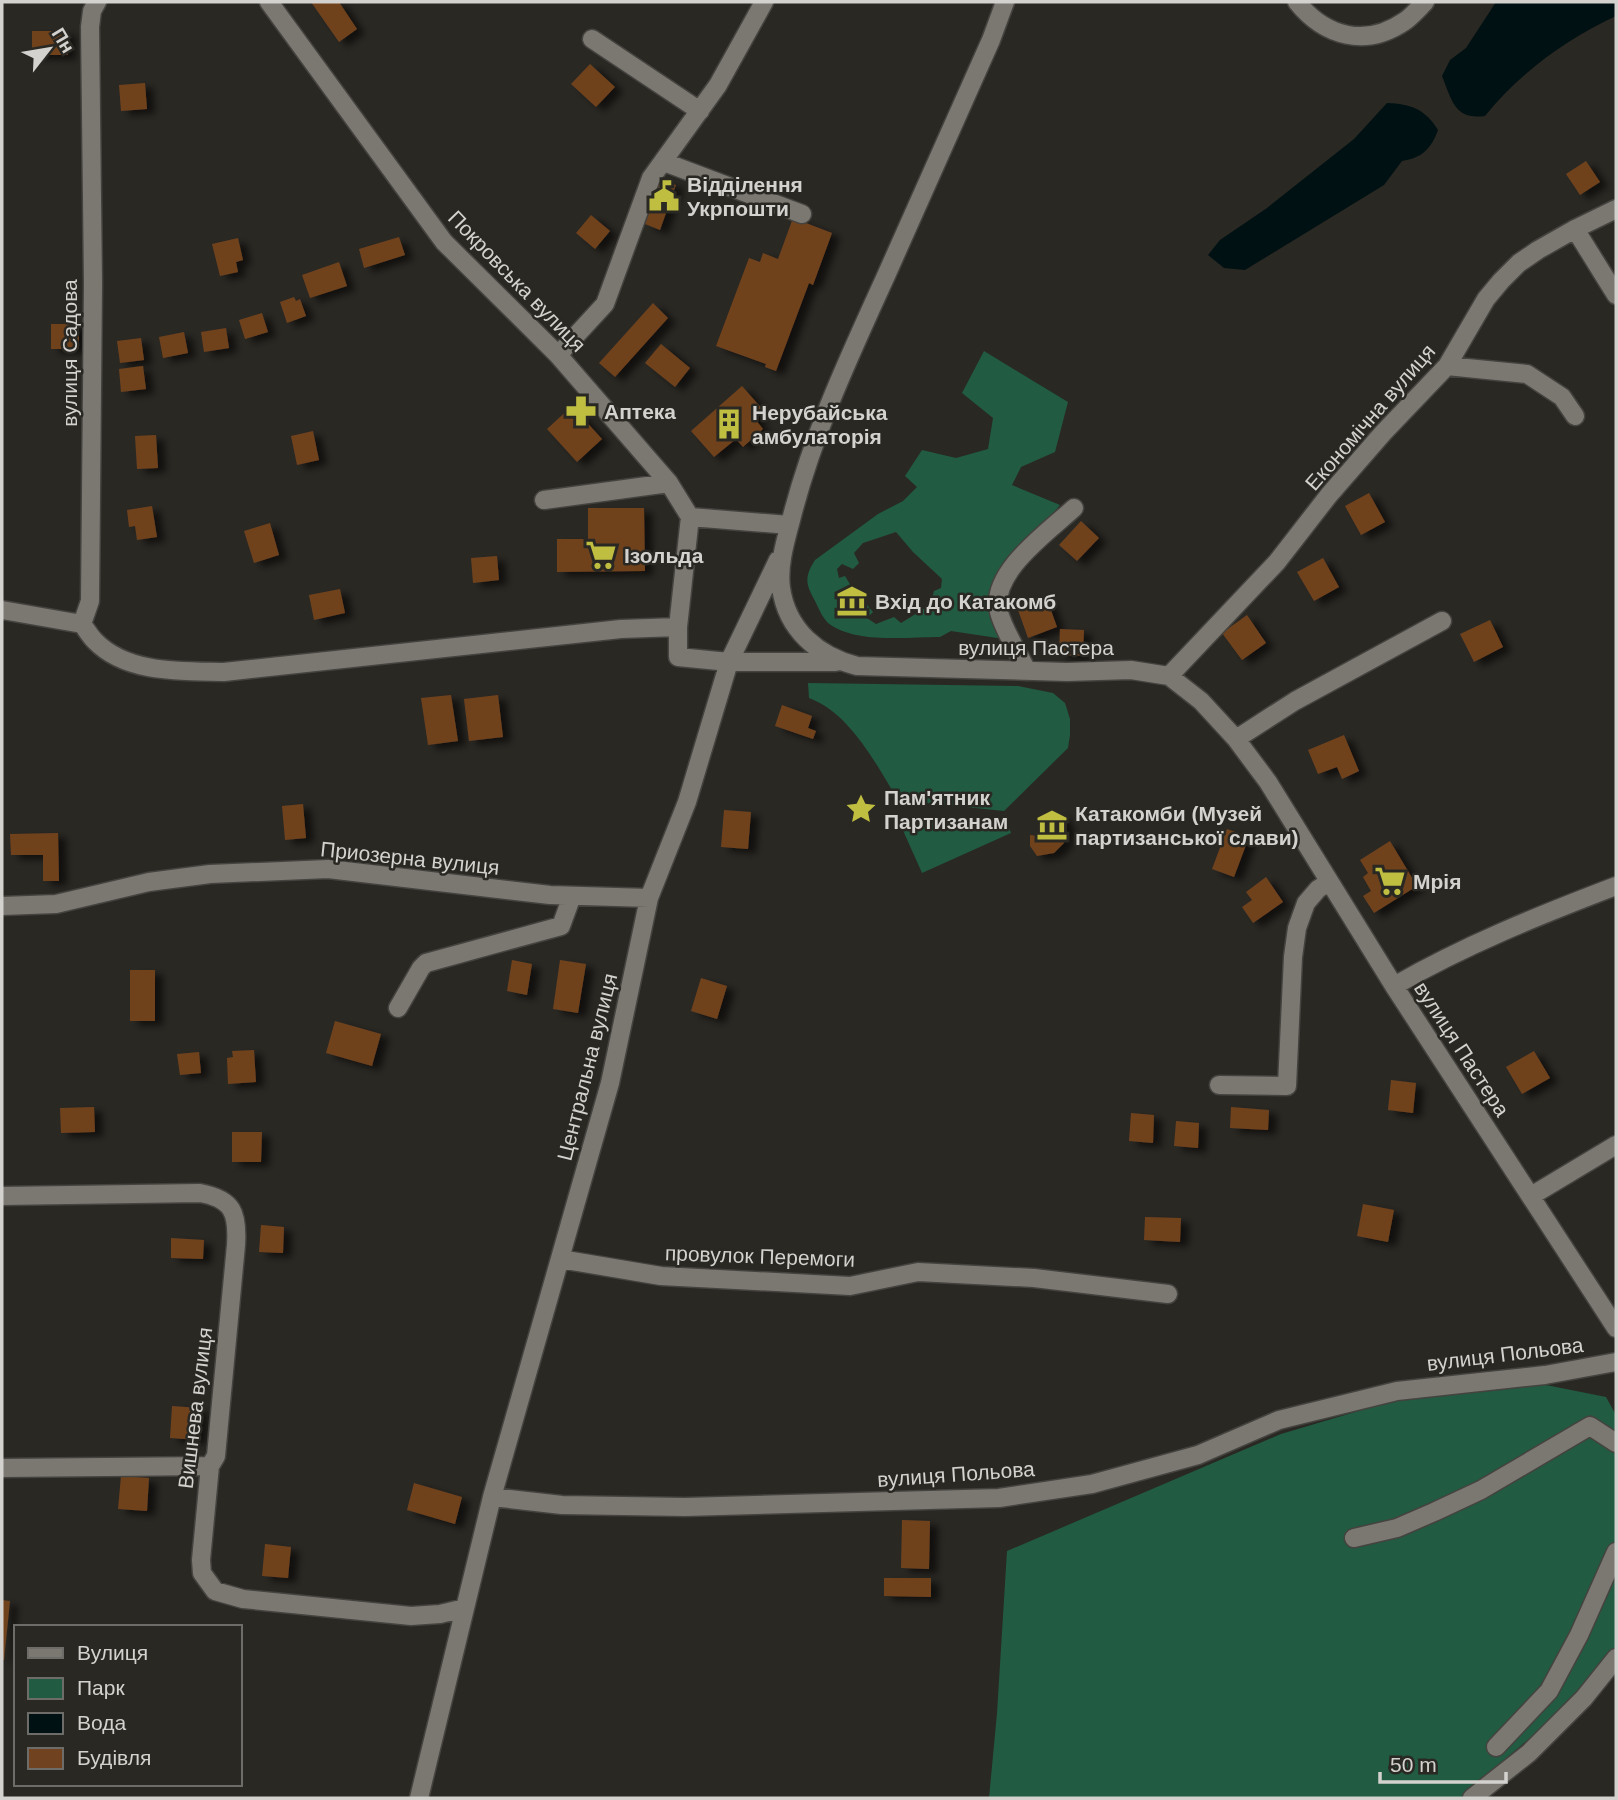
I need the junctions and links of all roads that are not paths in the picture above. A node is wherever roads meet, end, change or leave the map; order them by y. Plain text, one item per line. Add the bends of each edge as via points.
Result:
1 (97, 2) edge
2 (270, 2) edge
3 (764, 2) edge
4 (1005, 2) edge
5 (1297, 2) edge
6 (1425, 2) edge
7 (592, 39) dead end
8 (700, 111) junction
9 (664, 162) junction
10 (1616, 209) edge
11 (802, 215) dead end
12 (1575, 229) junction
13 (1616, 295) edge
14 (558, 355) junction
15 (1447, 366) junction
16 (1575, 416) dead end
17 (669, 482) junction
18 (544, 500) dead end
19 (1074, 508) dead end
20 (690, 517) junction
21 (789, 525) junction
22 (784, 548) junction
23 (2, 610) edge
24 (1442, 621) dead end
25 (82, 624) junction
26 (678, 627) junction
27 (729, 662) junction
28 (840, 662) junction
29 (1027, 671) junction
30 (1169, 676) junction
31 (1236, 739) junction
32 (1329, 882) junction
33 (1616, 886) edge
34 (572, 896) junction
35 (649, 898) junction
36 (2, 906) edge
37 (1394, 986) junction
38 (398, 1007) dead end
39 (1219, 1085) dead end
40 (1616, 1145) edge
41 (2, 1196) edge
42 (1531, 1196) junction
43 (560, 1259) junction
44 (1168, 1294) dead end
45 (1616, 1328) edge
46 (1616, 1362) edge
47 (1616, 1443) edge
48 (209, 1466) junction
49 (2, 1468) edge
50 (492, 1497) junction
51 (1354, 1538) dead end
52 (1616, 1552) edge
53 (465, 1608) junction
54 (1616, 1658) edge
55 (1496, 1747) dead end
56 (419, 1798) edge
57 (1472, 1798) edge

1 - 25 street, вулиця Садова via 90,27 90,601
2 - 14 street, Покровська вулиця via 444,242
3 - 8 street
4 - 21 street, вулиця Пастера via 835,388
5 - 6 street via 1309,18 1354,37 1382,33 1405,21
7 - 8 street
8 - 9 street
9 - 11 street
9 - 14 street via 651,178 605,304
10 - 12 street, Економічна вулиця
12 - 13 street
12 - 15 street, Економічна вулиця via 1519,263 1501,281
14 - 17 street, Покровська вулиця
15 - 16 street via 1527,374 1562,397
15 - 30 street, Економічна вулиця via 1329,495 1277,562
17 - 18 street
17 - 20 street, Покровська вулиця
19 - 29 street via 1013,565 998,594 999,612
20 - 21 street
20 - 26 street
21 - 22 street, вулиця Пастера
22 - 27 street, Центральна вулиця
22 - 28 street, вулиця Пастера via 781,587 785,608 807,641
23 - 25 street
24 - 31 street via 1295,701
25 - 26 street via 96,642 121,659 164,670 224,672 621,629
26 - 27 street via 678,657
27 - 28 street
27 - 35 street, Центральна вулиця via 687,802
28 - 29 street, вулиця Пастера
29 - 30 street, вулиця Пастера via 1131,670
30 - 31 street, вулиця Пастера via 1201,701
31 - 32 street, вулиця Пастера
32 - 37 street, вулиця Пастера
32 - 39 street via 1306,904 1297,928 1287,1086
33 - 37 street via 1444,957
34 - 35 street, Приозерна вулиця
34 - 36 street, Приозерна вулиця via 328,869 198,876 149,882 56,904
34 - 38 street via 561,926 426,964
35 - 43 street, Центральна вулиця via 610,1083
37 - 42 street, вулиця Пастера
40 - 42 street
41 - 48 street, Вишнева вулиця via 200,1193 219,1196 228,1204 237,1226 236,1245 216,1456
42 - 45 street, вулиця Пастера
43 - 44 street, провулок Перемоги via 661,1276 850,1286 918,1272 1034,1278
43 - 50 street, Центральна вулиця
46 - 50 street, вулиця Польова via 1545,1375 1397,1391 1279,1420 1198,1455 1119,1477 999,1499 685,1507 562,1505
47 - 51 street via 1590,1426 1434,1513
48 - 49 street
48 - 53 street, Вишнева вулиця via 201,1560 202,1573 215,1591 243,1599 411,1616
50 - 53 street, Центральна вулиця
52 - 55 street via 1549,1691
53 - 56 street, Центральна вулиця
54 - 57 street via 1529,1753

